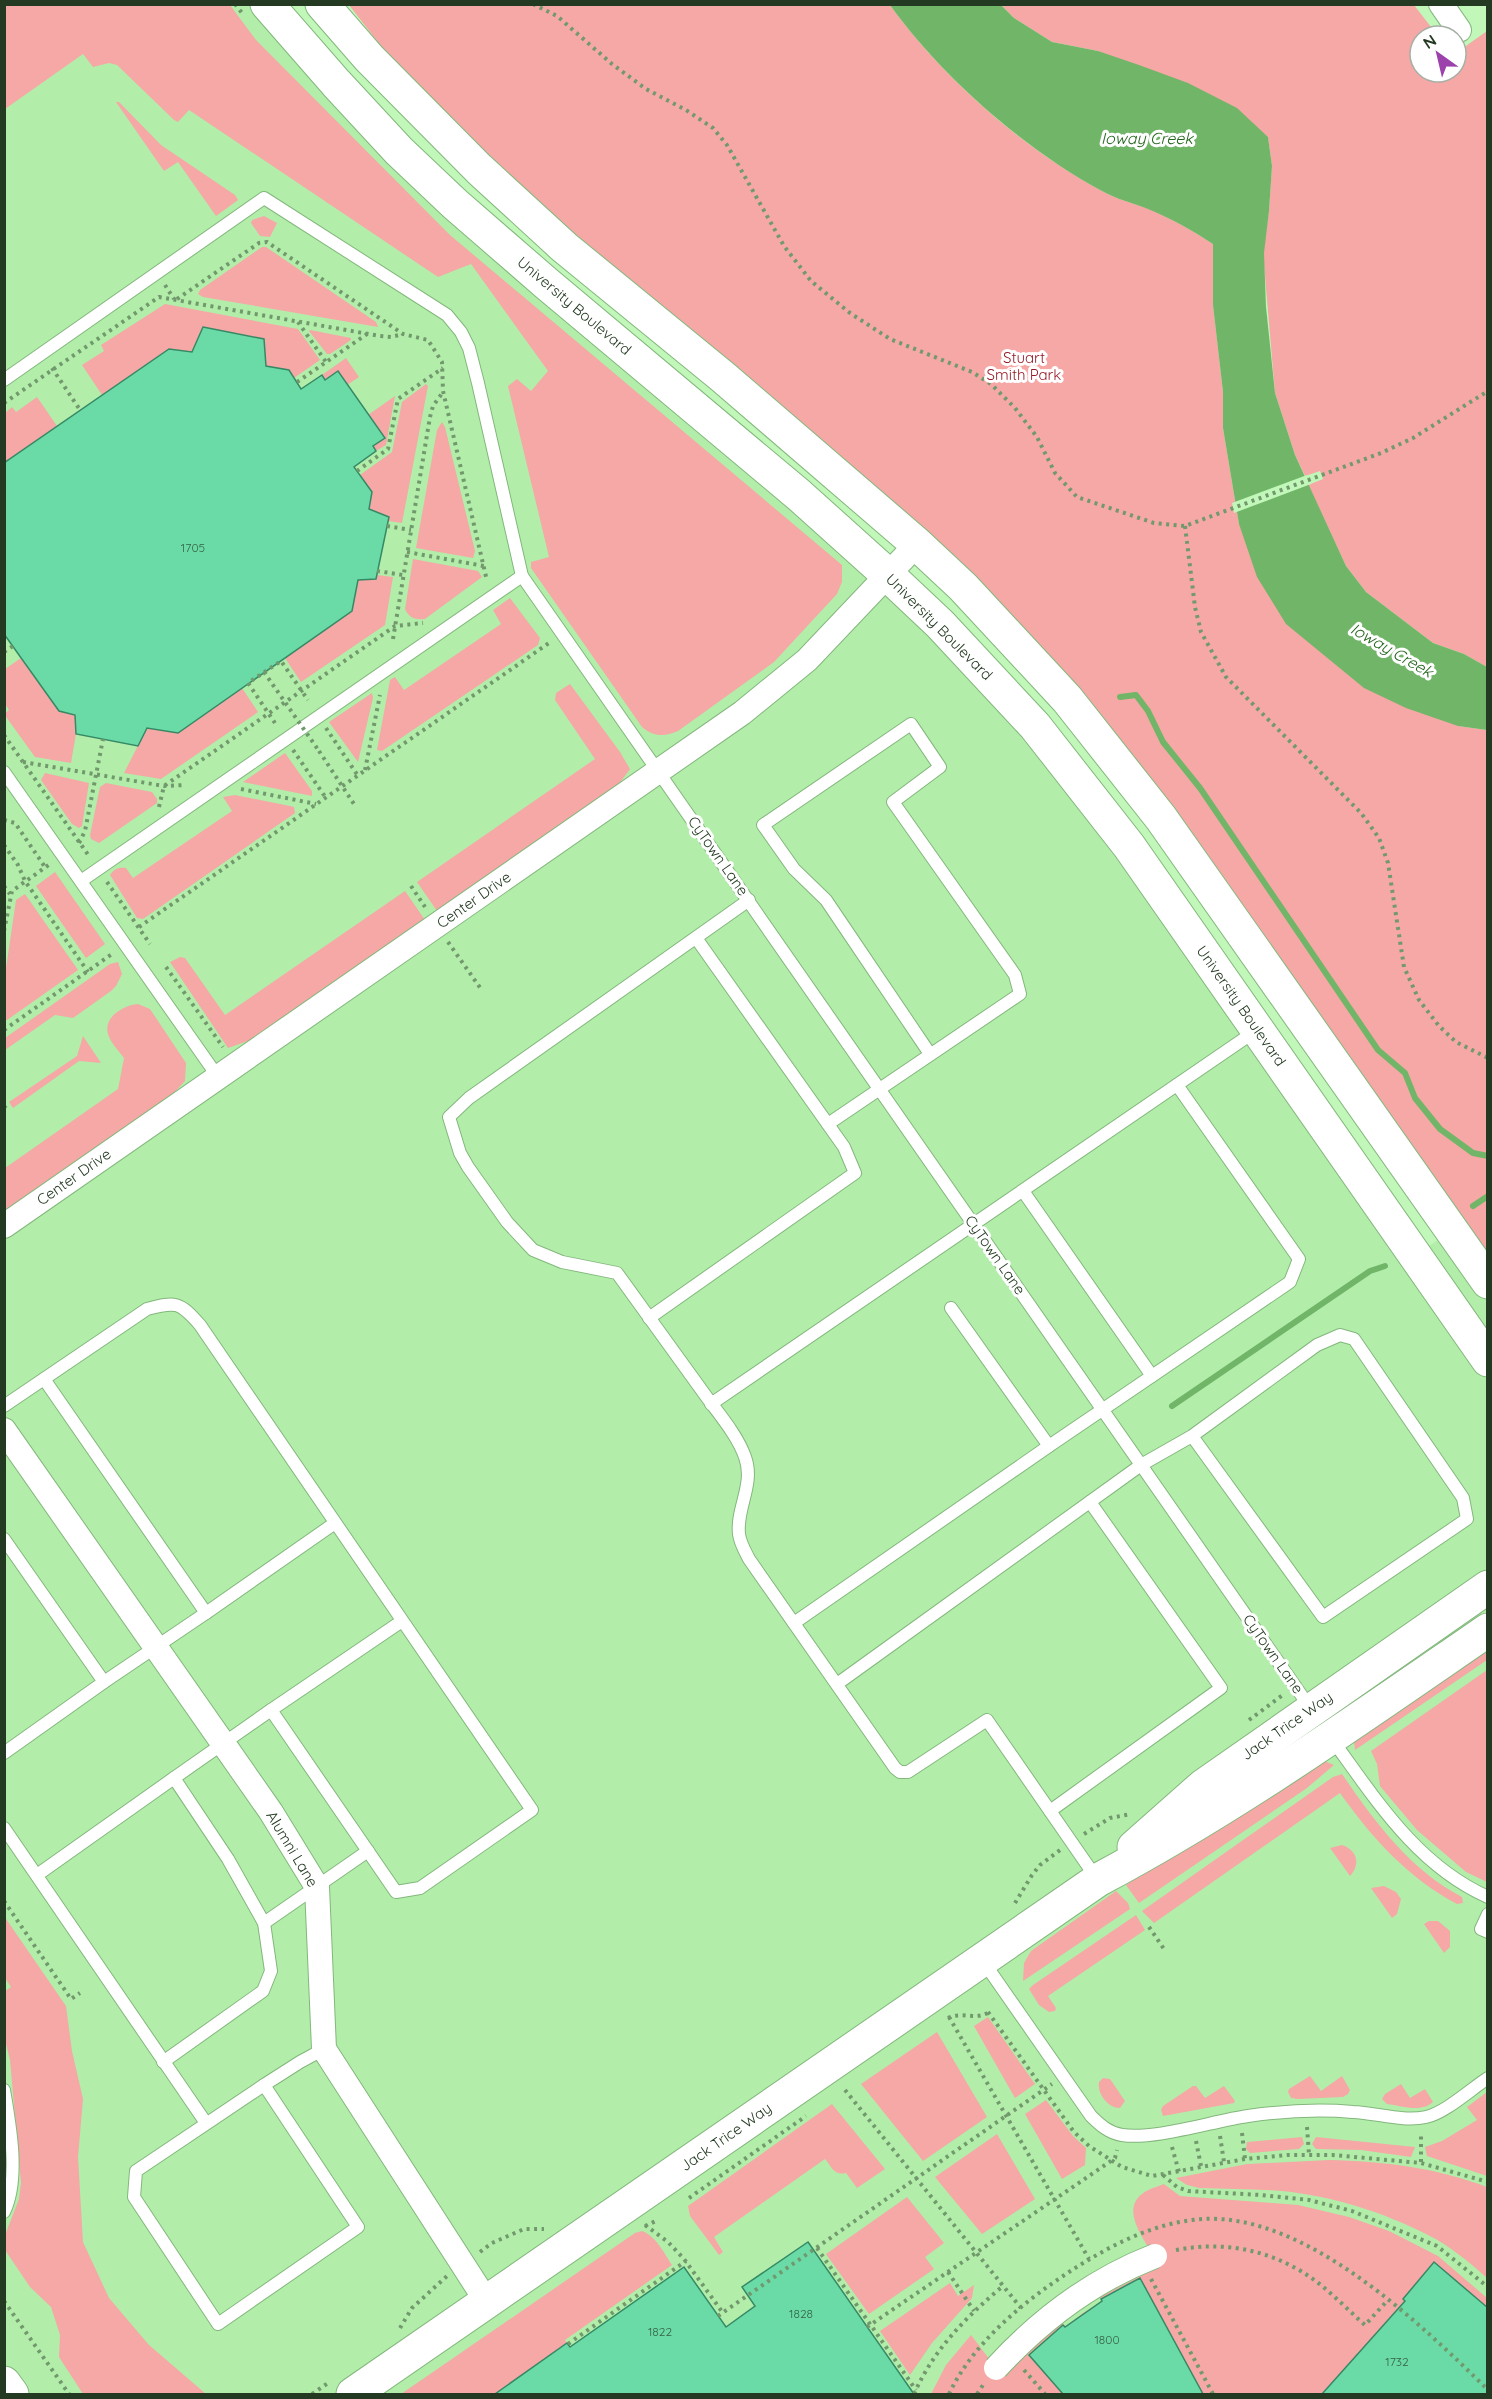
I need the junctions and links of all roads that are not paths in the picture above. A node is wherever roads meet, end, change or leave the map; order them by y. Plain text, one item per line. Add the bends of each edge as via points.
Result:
1 (267, 4) edge
2 (322, 4) edge
3 (1441, 4) edge
4 (1455, 24) edge
5 (4, 380) edge
6 (917, 544) junction
7 (888, 575) junction
8 (522, 576) junction
9 (4, 772) edge
10 (659, 772) junction
11 (81, 881) junction
12 (749, 900) junction
13 (696, 938) junction
14 (1258, 1030) junction
15 (930, 1054) junction
16 (227, 1072) junction
17 (1177, 1085) junction
18 (879, 1089) junction
19 (828, 1125) junction
20 (1023, 1191) junction
21 (974, 1224) junction
22 (4, 1226) edge
23 (1488, 1282) edge
24 (951, 1308) dead end
25 (649, 1318) junction
26 (1488, 1360) edge
27 (1152, 1376) junction
28 (44, 1379) junction
29 (711, 1404) junction
30 (4, 1406) edge
31 (1103, 1410) junction
32 (4, 1430) edge
33 (1192, 1436) junction
34 (1049, 1446) junction
35 (1141, 1465) junction
36 (1090, 1502) junction
37 (335, 1523) junction
38 (4, 1539) edge
39 (1488, 1587) edge
40 (206, 1613) junction
41 (402, 1621) junction
42 (794, 1623) junction
43 (1488, 1630) edge
44 (156, 1647) junction
45 (104, 1682) junction
46 (837, 1684) junction
47 (271, 1710) junction
48 (1321, 1724) junction
49 (223, 1742) junction
50 (4, 1753) edge
51 (174, 1778) junction
52 (1050, 1812) junction
53 (4, 1828) edge
54 (368, 1851) junction
55 (37, 1875) junction
56 (1098, 1880) junction
57 (318, 1887) junction
58 (1488, 1898) edge
59 (1488, 1914) edge
60 (264, 1923) junction
61 (1488, 1932) edge
62 (982, 1960) junction
63 (324, 2049) junction
64 (163, 2062) junction
65 (1488, 2078) edge
66 (264, 2085) junction
67 (4, 2090) edge
68 (206, 2123) junction
69 (4, 2212) edge
70 (1151, 2264) road end
71 (487, 2302) junction
72 (1007, 2364) road end
73 (4, 2383) edge
74 (12, 2394) edge
75 (353, 2394) edge

1 - 7 main road, University Boulevard via 328,75 455,204
2 - 6 main road via 426,117 564,247
3 - 4 street
5 - 8 lane via 264,198 447,315 460,332 469,348 478,383
6 - 7 street, Center Drive
6 - 23 main road via 963,587 1067,699 1161,818
7 - 10 street, Center Drive via 776,687
7 - 14 main road, University Boulevard via 940,624 1035,726 1129,846
8 - 10 lane, CyTown Lane
8 - 11 lane
9 - 11 lane
10 - 12 lane, CyTown Lane
10 - 16 street, Center Drive
11 - 16 lane
12 - 13 lane
12 - 18 lane, CyTown Lane
13 - 19 lane
13 - 25 lane via 469,1098 449,1117 464,1160 507,1222 533,1251 562,1262 617,1273
14 - 17 lane
14 - 26 main road, University Boulevard
15 - 15 lane via 1020,994 1015,975 894,802 940,767 911,724 763,825 794,869 826,900
15 - 18 lane
16 - 22 street, Center Drive
17 - 20 lane
17 - 27 lane via 1299,1259 1290,1282
18 - 19 lane
18 - 21 lane, CyTown Lane
19 - 25 lane via 844,1147 855,1173
20 - 21 lane
20 - 27 lane
21 - 29 lane
21 - 31 lane, CyTown Lane
24 - 34 lane
25 - 29 lane
27 - 31 lane
28 - 30 lane
28 - 37 lane via 147,1309 169,1303 184,1306
28 - 40 lane
29 - 42 lane via 746,1459 748,1479 739,1533 742,1545
31 - 34 lane
31 - 35 lane, CyTown Lane
32 - 44 street, Alumni Lane
33 - 33 lane via 1317,1345 1340,1335 1354,1339 1463,1498 1467,1519 1323,1617
33 - 35 lane
34 - 42 lane
35 - 36 lane
35 - 48 lane, CyTown Lane
36 - 46 lane
36 - 52 lane via 1221,1688
37 - 40 lane
37 - 41 lane
38 - 45 lane
39 - 48 main road, Jack Trice Way
40 - 44 lane
41 - 47 lane
41 - 54 lane via 531,1810 420,1888 396,1892
42 - 46 lane
43 - 48 main road, Jack Trice Way
44 - 45 lane
44 - 49 street, Alumni Lane
45 - 50 lane
46 - 52 lane via 900,1772 913,1769 987,1720
47 - 49 lane
47 - 54 lane
48 - 56 main road, Jack Trice Way via 1181,1835
48 - 58 lane, CyTown Lane via 1412,1844
49 - 51 lane
49 - 57 street, Alumni Lane
51 - 55 lane
51 - 60 lane via 228,1859
52 - 56 lane
53 - 55 lane
54 - 57 lane
55 - 64 lane
56 - 62 main road, Jack Trice Way
57 - 60 lane
57 - 63 street, Alumni Lane
59 - 61 lane via 1481,1929
60 - 64 lane via 271,1971 263,1991
62 - 65 lane via 1091,2116 1108,2131 1120,2135 1296,2112 1337,2110 1421,2118 1438,2112
62 - 71 main road, Jack Trice Way
63 - 66 lane
63 - 71 street
64 - 68 lane
66 - 68 lane
66 - 68 lane via 358,2227 218,2324 134,2197 136,2171
67 - 69 lane via 11,2127 12,2183
70 - 72 street, bridge via 1118,2272 1080,2294 1037,2328
71 - 75 main road, Jack Trice Way
73 - 74 main road

